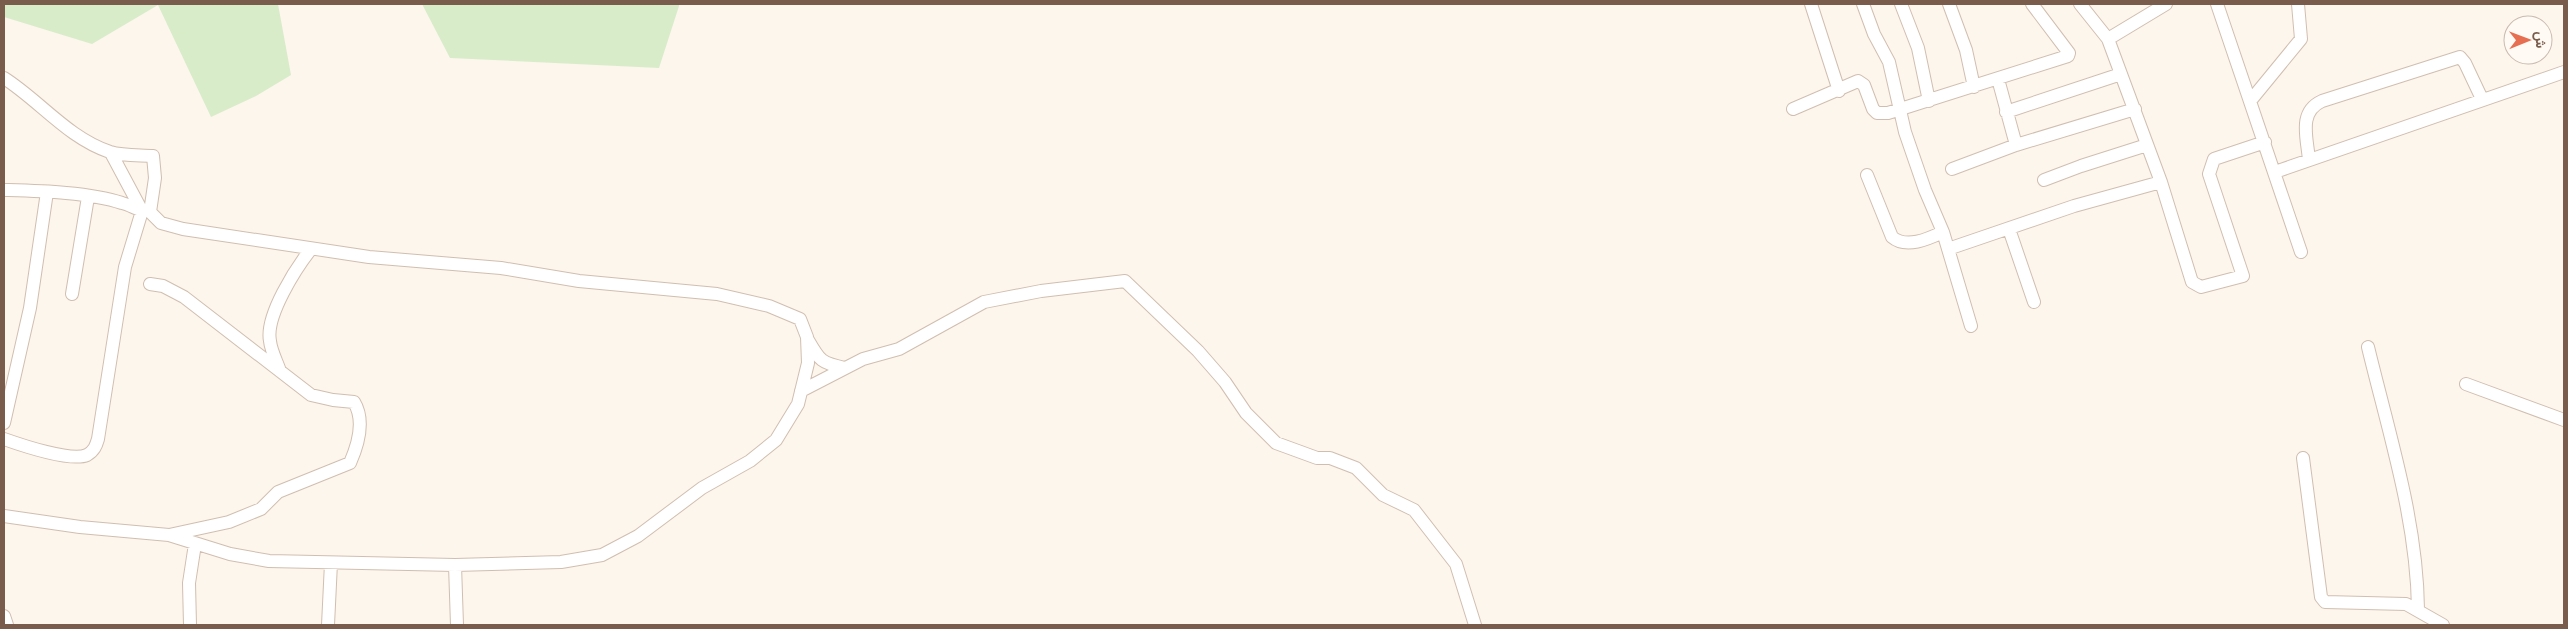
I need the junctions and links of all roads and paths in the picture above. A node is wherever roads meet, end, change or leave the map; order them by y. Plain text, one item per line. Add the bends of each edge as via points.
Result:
1 (1811, 4) edge
2 (1863, 4) edge
3 (1901, 4) edge
4 (1949, 4) edge
5 (2032, 4) edge
6 (2080, 4) edge
7 (2166, 4) edge
8 (2217, 4) edge
9 (2298, 4) edge
10 (2108, 39) junction
11 (2564, 72) edge
12 (2121, 74) junction
13 (4, 78) edge
14 (1998, 79) junction
15 (1974, 86) junction
16 (1839, 91) junction
17 (2482, 99) junction
18 (2251, 100) junction
19 (1929, 101) junction
20 (1794, 109) dead end
21 (2134, 109) junction
22 (1900, 110) junction
23 (2006, 112) junction
24 (2265, 142) junction
25 (2016, 145) junction
26 (2147, 145) junction
27 (111, 153) junction
28 (2309, 160) junction
29 (1952, 170) dead end
30 (2275, 172) junction
31 (1867, 174) dead end
32 (2044, 180) dead end
33 (2161, 182) junction
34 (4, 190) edge
35 (47, 192) junction
36 (88, 197) junction
37 (146, 211) junction
38 (2009, 228) junction
39 (1943, 232) junction
40 (311, 249) junction
41 (1948, 249) junction
42 (2301, 252) dead end
43 (150, 284) dead end
44 (72, 294) dead end
45 (2034, 302) dead end
46 (1971, 326) dead end
47 (807, 337) junction
48 (2368, 347) dead end
49 (845, 368) junction
50 (280, 371) junction
51 (2466, 384) dead end
52 (801, 391) junction
53 (2564, 420) edge
54 (4, 423) edge
55 (4, 440) edge
56 (2303, 458) dead end
57 (4, 516) edge
58 (169, 535) junction
59 (195, 544) junction
60 (331, 563) junction
61 (455, 565) junction
62 (2418, 609) junction
63 (4, 616) edge
64 (6, 625) edge
65 (190, 625) edge
66 (328, 625) edge
67 (457, 625) edge
68 (1475, 625) edge
69 (2444, 625) edge

1 - 16 street
2 - 22 street via 1889,62
3 - 19 street via 1918,48
4 - 15 street via 1966,50
5 - 14 street via 2063,42 2068,56
6 - 10 street
7 - 10 street
8 - 18 street
9 - 18 street via 2301,39
10 - 12 street
11 - 17 street
12 - 21 street
12 - 23 street
13 - 27 street via 25,91 74,134
14 - 15 street
14 - 23 street
15 - 19 street
16 - 20 street
16 - 22 street via 1862,82 1877,113
17 - 28 street
17 - 28 street via 2460,58 2322,101 2312,106 2306,116
18 - 24 street
19 - 22 street
21 - 25 street
21 - 26 street
22 - 39 street via 1924,190
23 - 25 street
24 - 30 street
24 - 33 street via 2214,159 2209,174 2242,276 2201,287 2192,282
25 - 29 street
26 - 32 street
26 - 33 street
27 - 37 street
27 - 37 street via 153,156 155,178
28 - 30 street
30 - 42 street
31 - 39 street via 1896,241 1912,242
33 - 38 street
34 - 35 street
35 - 36 street
35 - 54 street via 30,308
36 - 37 street via 121,202
36 - 44 street
37 - 40 street via 161,223 183,229
37 - 55 street via 125,267 94,450 86,456 72,456
38 - 41 street
38 - 45 street
39 - 41 street
40 - 47 street via 717,294 769,306 800,319
40 - 50 street via 287,284 271,325 269,340
41 - 46 street
43 - 50 street via 163,286 184,297
47 - 49 street via 825,364
47 - 52 street via 808,363
48 - 62 street via 2409,512 2418,566
49 - 52 street
49 - 68 street via 863,359 899,349 984,302 1125,281 1198,351 1246,414 1276,443 1356,468 1383,495 1414,510 1456,564
50 - 58 street via 312,395 354,402 359,410 358,446 350,463 278,492 261,510 229,522
51 - 53 street
52 - 61 street via 798,404 776,440 750,462 702,488 638,536 602,555 561,562
56 - 62 street via 2321,597 2325,602 2406,604
57 - 58 street
58 - 59 street
59 - 60 street via 269,561
59 - 65 street via 189,583
60 - 61 street
60 - 66 street
61 - 67 street
62 - 69 street
63 - 64 street

